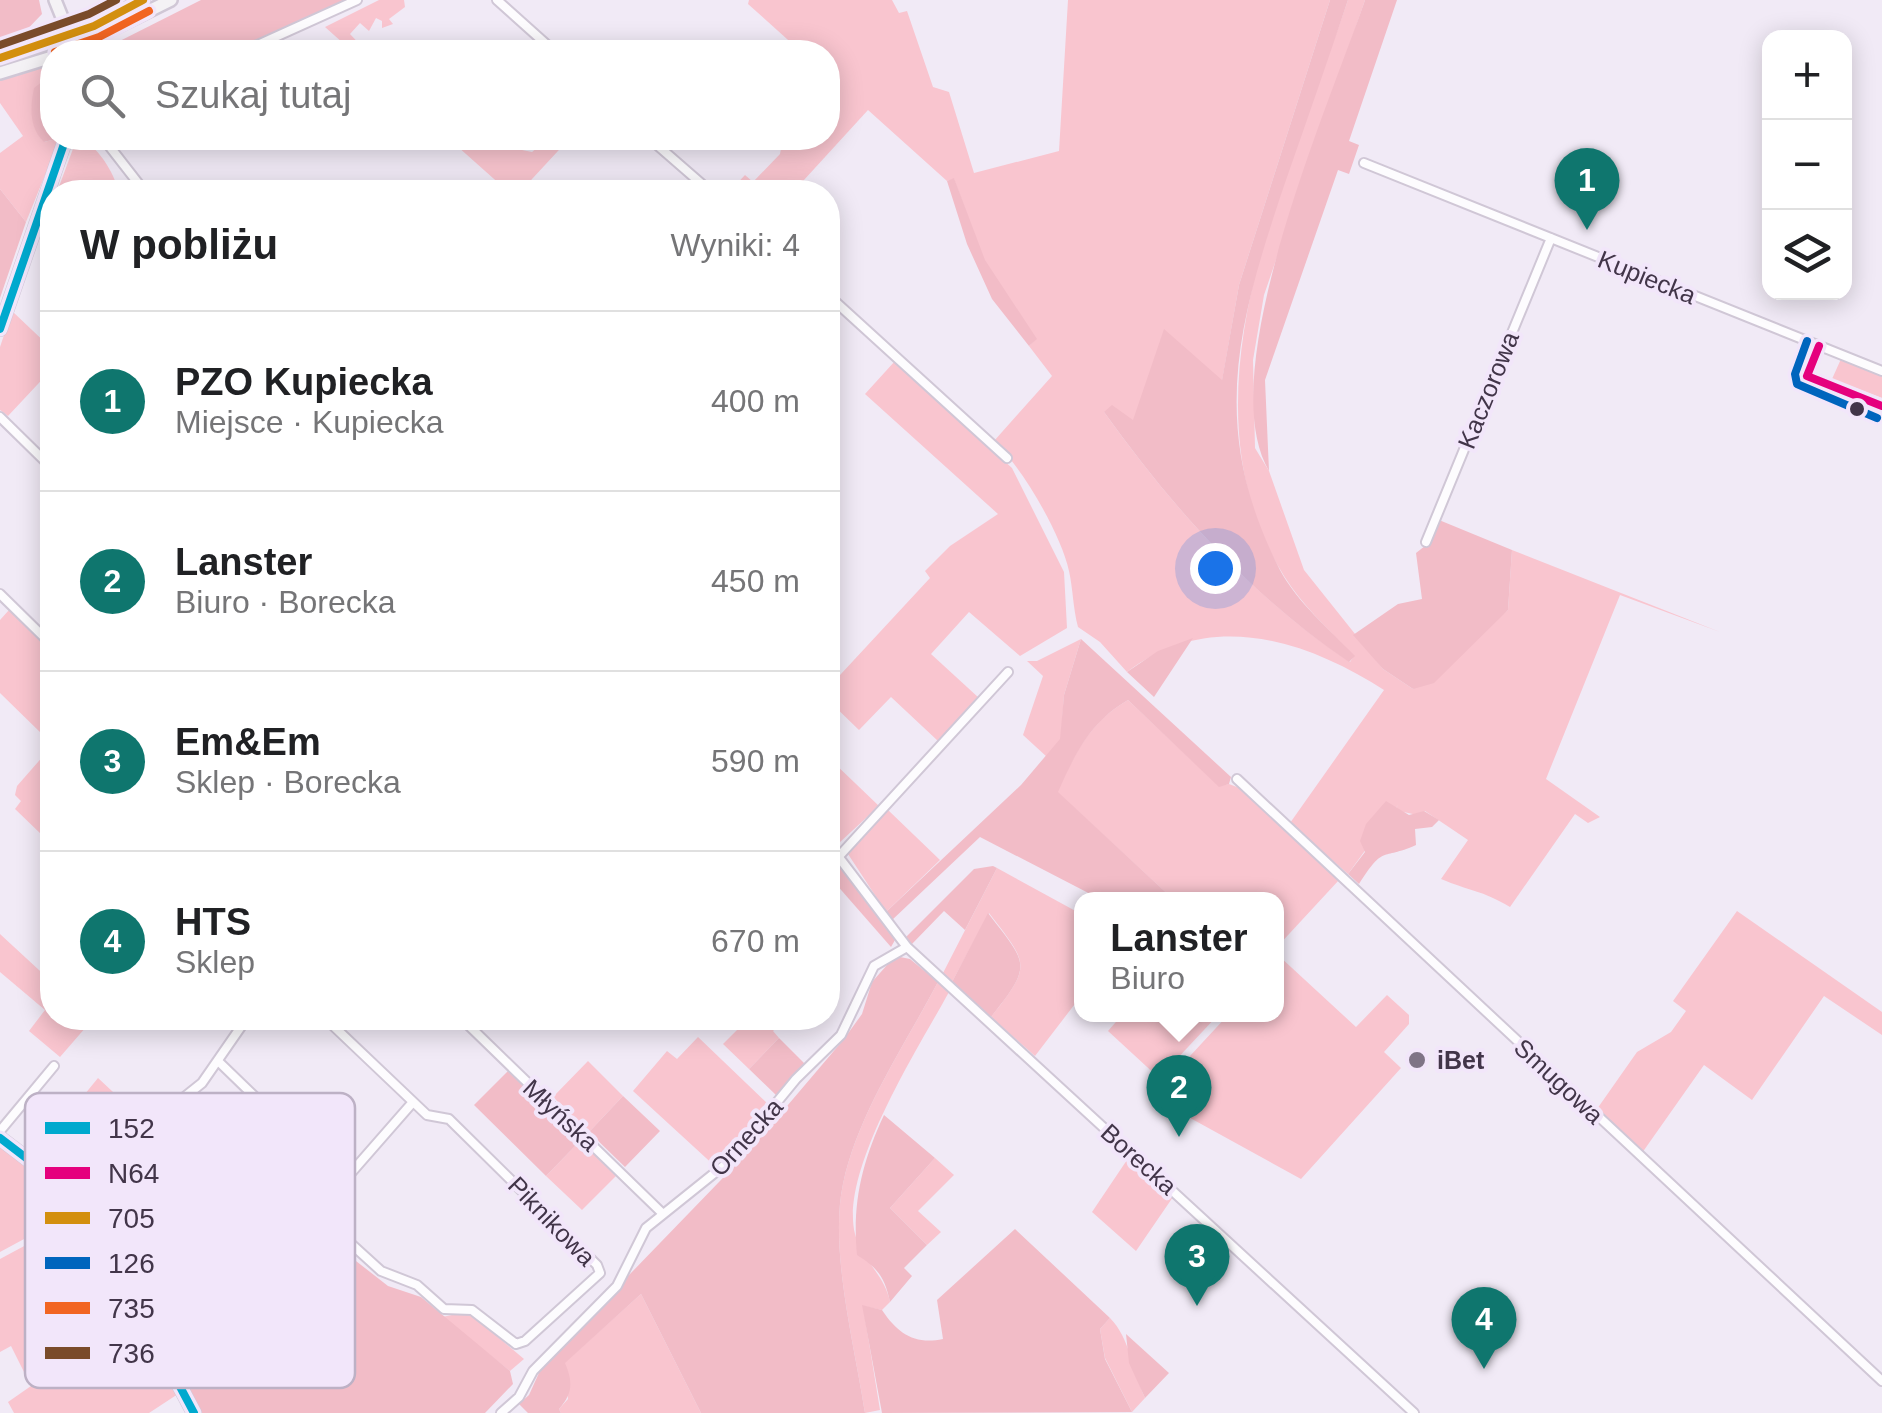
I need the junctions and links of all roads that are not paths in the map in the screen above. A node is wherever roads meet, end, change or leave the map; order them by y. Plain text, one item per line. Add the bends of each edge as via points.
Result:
1 (144, 0) edge
2 (171, 0) edge
3 (357, 0) edge
4 (497, 0) edge
5 (55, 1) edge
6 (69, 36) junction
7 (56, 40) edge
8 (70, 40) edge
9 (93, 40) edge
10 (269, 40) edge
11 (542, 40) edge
12 (40, 45) edge
13 (0, 58) edge
14 (40, 61) edge
15 (0, 73) edge
16 (62, 150) edge
17 (112, 150) edge
18 (662, 150) edge
19 (1364, 162) dead end
20 (51, 180) edge
21 (136, 180) edge
22 (697, 180) edge
23 (40, 213) edge
24 (1551, 238) junction
25 (840, 305) edge
26 (0, 329) edge
27 (1820, 346) junction
28 (1882, 371) edge
29 (1882, 406) edge
30 (0, 417) edge
31 (40, 456) edge
32 (1007, 458) dead end
33 (1426, 542) dead end
34 (0, 594) edge
35 (40, 633) edge
36 (1008, 672) dead end
37 (1238, 779) dead end
38 (840, 854) joint
39 (907, 946) junction
40 (239, 1030) edge
41 (337, 1030) edge
42 (474, 1030) edge
43 (219, 1062) junction
44 (54, 1066) dead end
45 (33, 1093) edge
46 (189, 1093) edge
47 (251, 1093) edge
48 (412, 1102) junction
49 (25, 1103) edge
50 (0, 1135) edge
51 (25, 1155) edge
52 (355, 1169) edge
53 (660, 1212) junction
54 (355, 1247) edge
55 (1882, 1381) edge
56 (181, 1388) edge
57 (194, 1413) edge
58 (502, 1413) edge
59 (1414, 1413) edge

1 - 6 street
2 - 9 street
3 - 10 street
4 - 11 street
5 - 6 street
6 - 7 street
6 - 8 street
12 - 13 street
14 - 15 street
16 - 20 street
17 - 21 street
18 - 22 street
19 - 24 street, Kupiecka
23 - 26 street
24 - 27 street, Kupiecka
24 - 33 street, Kaczorowa
25 - 32 street
27 - 28 street, Kupiecka
27 - 29 street via 1807,376
30 - 31 street
34 - 35 street
36 - 38 street
37 - 55 street, Smugowa
38 - 39 street, Borecka
39 - 53 street, Ornecka via 874,966 841,1035 718,1172
39 - 59 street, Borecka
40 - 43 street
41 - 48 street, Piknikowa
42 - 53 street, Młyńska
43 - 46 street
43 - 47 street
44 - 45 street
48 - 52 street
48 - 54 street, Piknikowa via 429,1117 449,1119 597,1264 598,1276 516,1344 472,1310 444,1309
49 - 50 street
50 - 51 street
53 - 58 street, Ornecka via 637,1240 617,1286 533,1371
56 - 57 street

